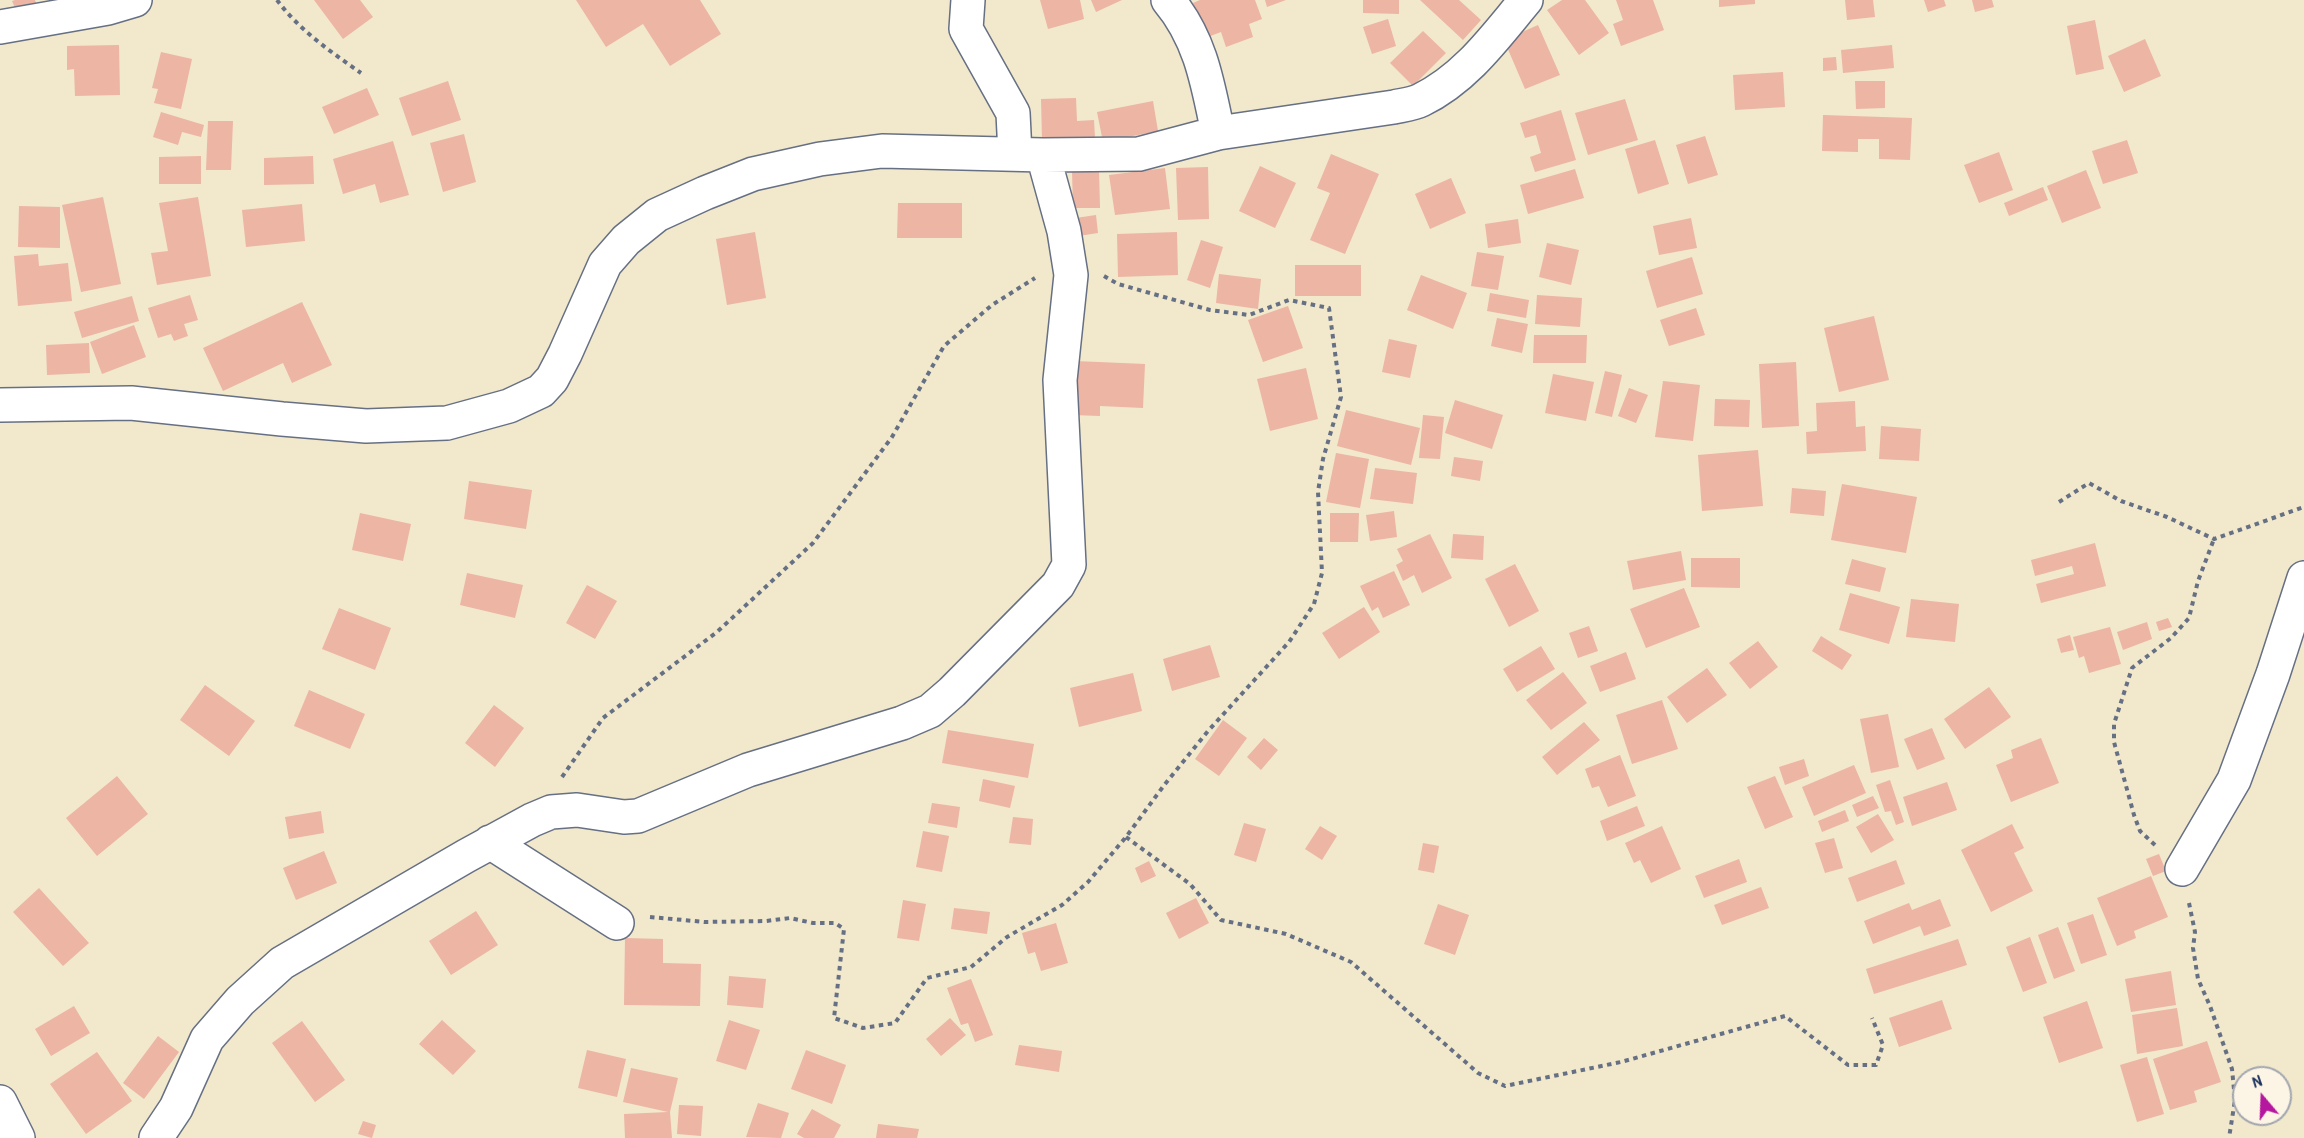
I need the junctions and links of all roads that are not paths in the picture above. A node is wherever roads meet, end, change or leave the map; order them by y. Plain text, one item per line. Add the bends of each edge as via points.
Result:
1 (135, 0) edge
2 (968, 0) edge
3 (1168, 0) edge
4 (1526, 0) edge
5 (0, 27) edge
6 (1218, 133) junction
7 (1029, 154) junction
8 (0, 405) edge
9 (2304, 578) edge
10 (490, 842) junction
11 (2182, 869) dead end
12 (617, 924) road end
13 (0, 1102) edge
14 (18, 1138) edge
15 (156, 1138) edge

1 - 5 street
2 - 7 street via 966,29 1013,112
3 - 6 street via 1205,68
4 - 6 street via 1475,62 1419,101
6 - 7 street via 1139,154
7 - 8 street via 882,151 820,159 753,174 657,215 626,240 605,264 565,354 546,385 524,400 447,423 366,426 131,403
7 - 10 street via 1070,257 1060,380 1069,565 1058,585 930,711 748,770 638,816 577,810 551,812
9 - 11 street via 2234,780
10 - 12 street
10 - 15 street via 282,963 240,1001 207,1039 176,1108
13 - 14 street

